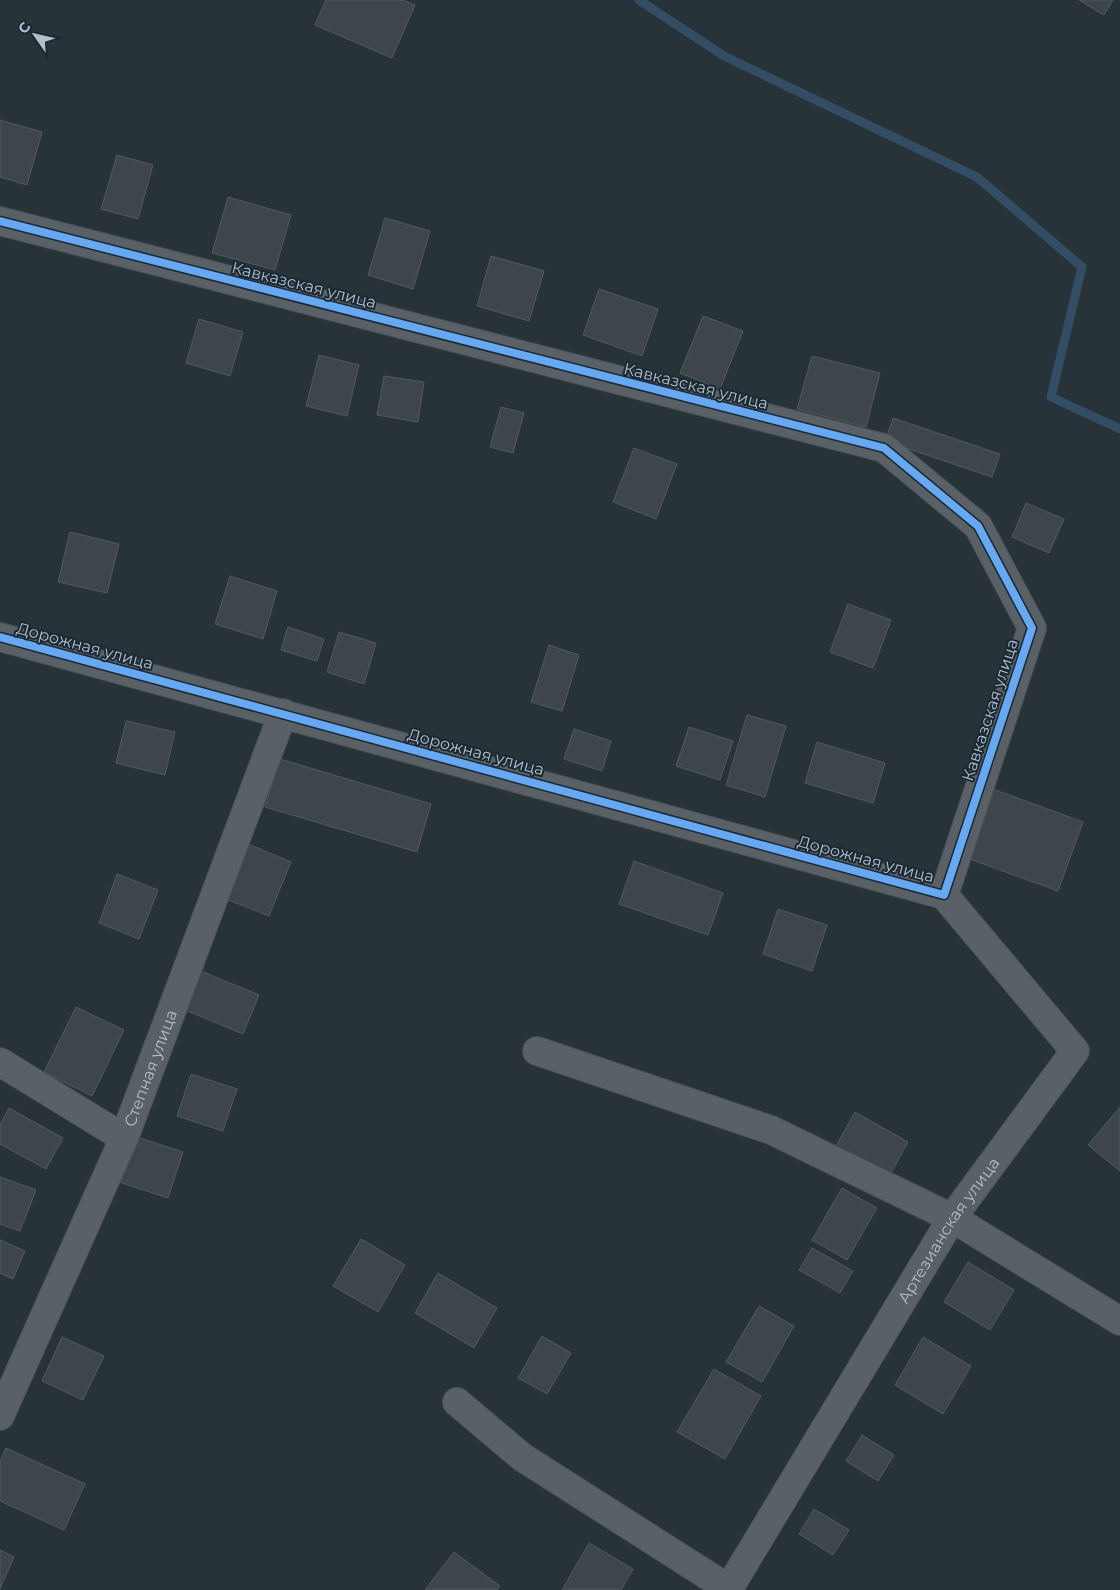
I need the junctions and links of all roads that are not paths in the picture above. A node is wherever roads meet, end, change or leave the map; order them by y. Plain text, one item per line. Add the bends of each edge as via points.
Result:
1 (0, 221) edge
2 (0, 637) edge
3 (283, 713) junction
4 (944, 895) junction
5 (537, 1051) dead end
6 (0, 1062) edge
7 (124, 1138) junction
8 (952, 1218) junction
9 (1120, 1321) edge
10 (457, 1402) dead end
11 (0, 1416) edge
12 (737, 1587) edge

1 - 4 street, Кавказская улица via 884,448 978,526 1032,628
2 - 3 street, Дорожная улица
3 - 4 street, Дорожная улица
3 - 7 street, Степная улица
4 - 8 street, Артезианская улица via 1075,1051
5 - 8 street via 771,1130
6 - 7 street
7 - 11 street, Степная улица
8 - 9 street
8 - 12 street, Артезианская улица
10 - 12 street via 522,1457

